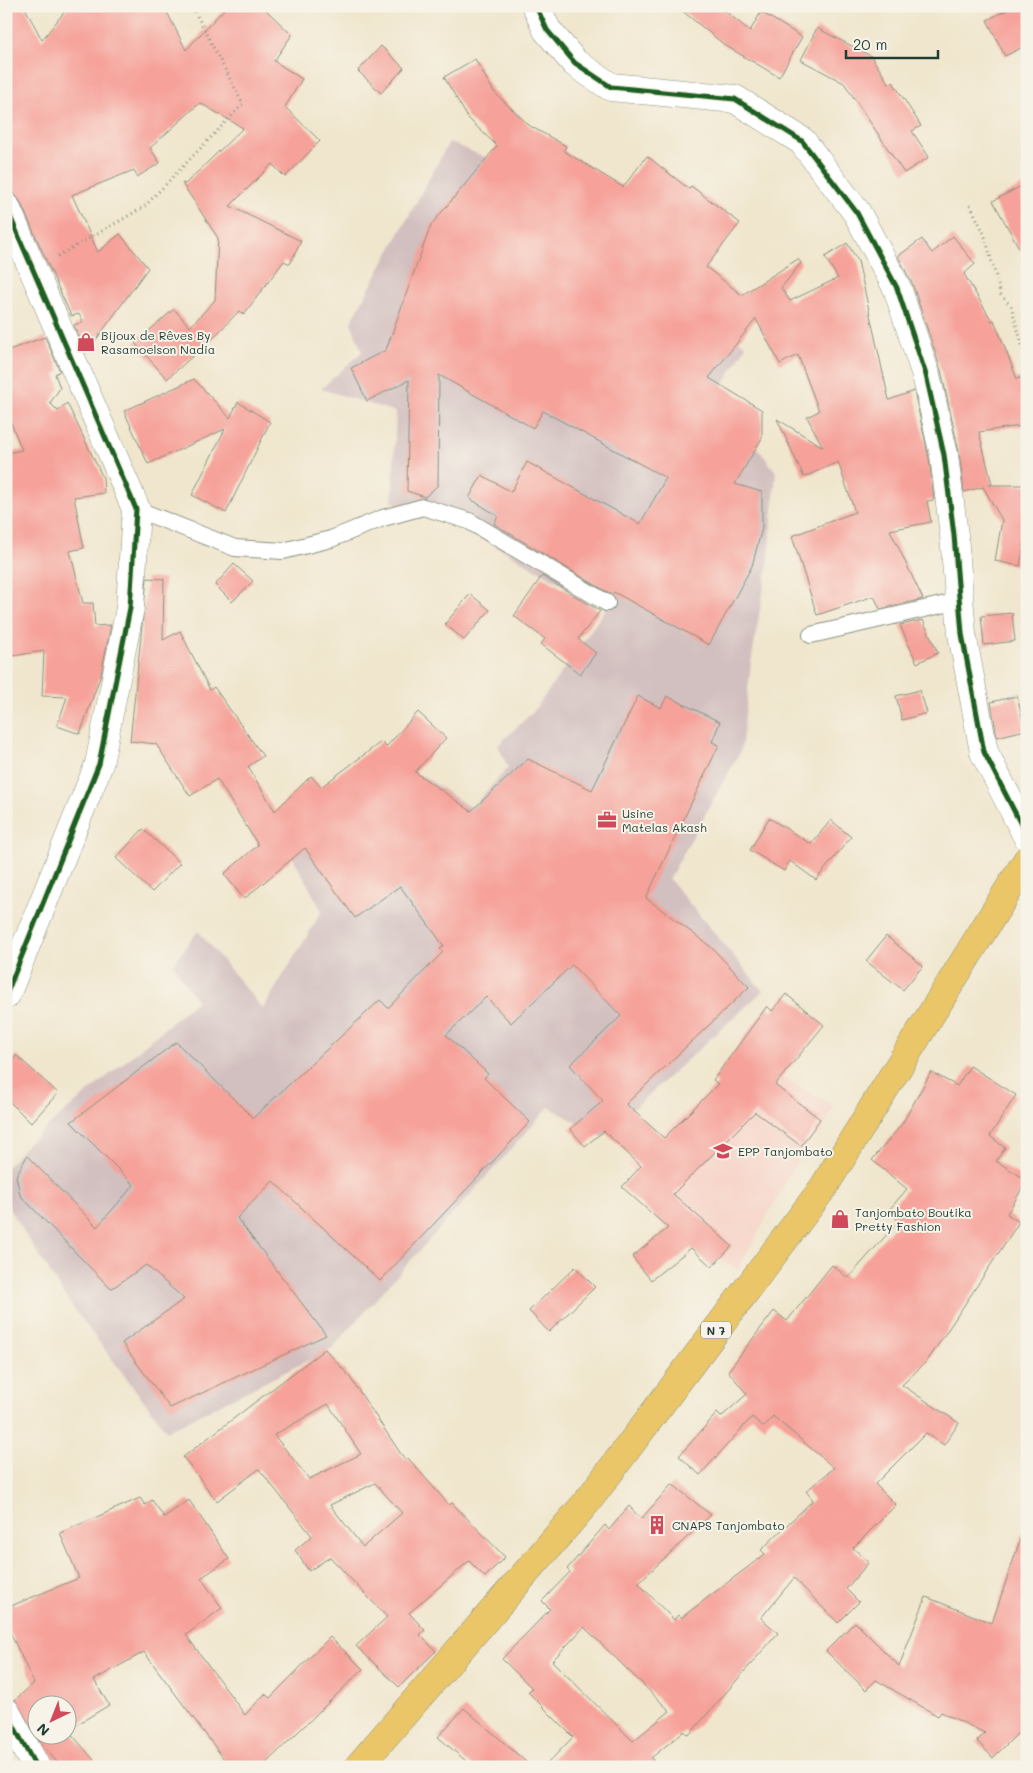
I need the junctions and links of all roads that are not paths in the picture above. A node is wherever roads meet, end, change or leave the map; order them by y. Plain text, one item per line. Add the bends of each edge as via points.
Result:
1 (536, 6) edge
2 (6, 207) edge
3 (136, 509) junction
4 (959, 601) junction
5 (607, 603) dead end
6 (811, 635) dead end
7 (1027, 836) edge
8 (1027, 860) edge
9 (6, 995) edge
10 (6, 1712) edge
11 (36, 1767) edge
12 (358, 1767) edge

1 - 4 street via 547,30 575,63 611,86 735,99 802,141 856,213 897,288 926,375 944,455
2 - 3 street
3 - 5 lane via 235,548 283,551 330,539 383,518 423,507 469,521
3 - 9 street via 130,608 99,764
4 - 6 lane
4 - 7 street via 984,752
8 - 12 main road, N 7 via 823,1188 586,1502
10 - 11 street

